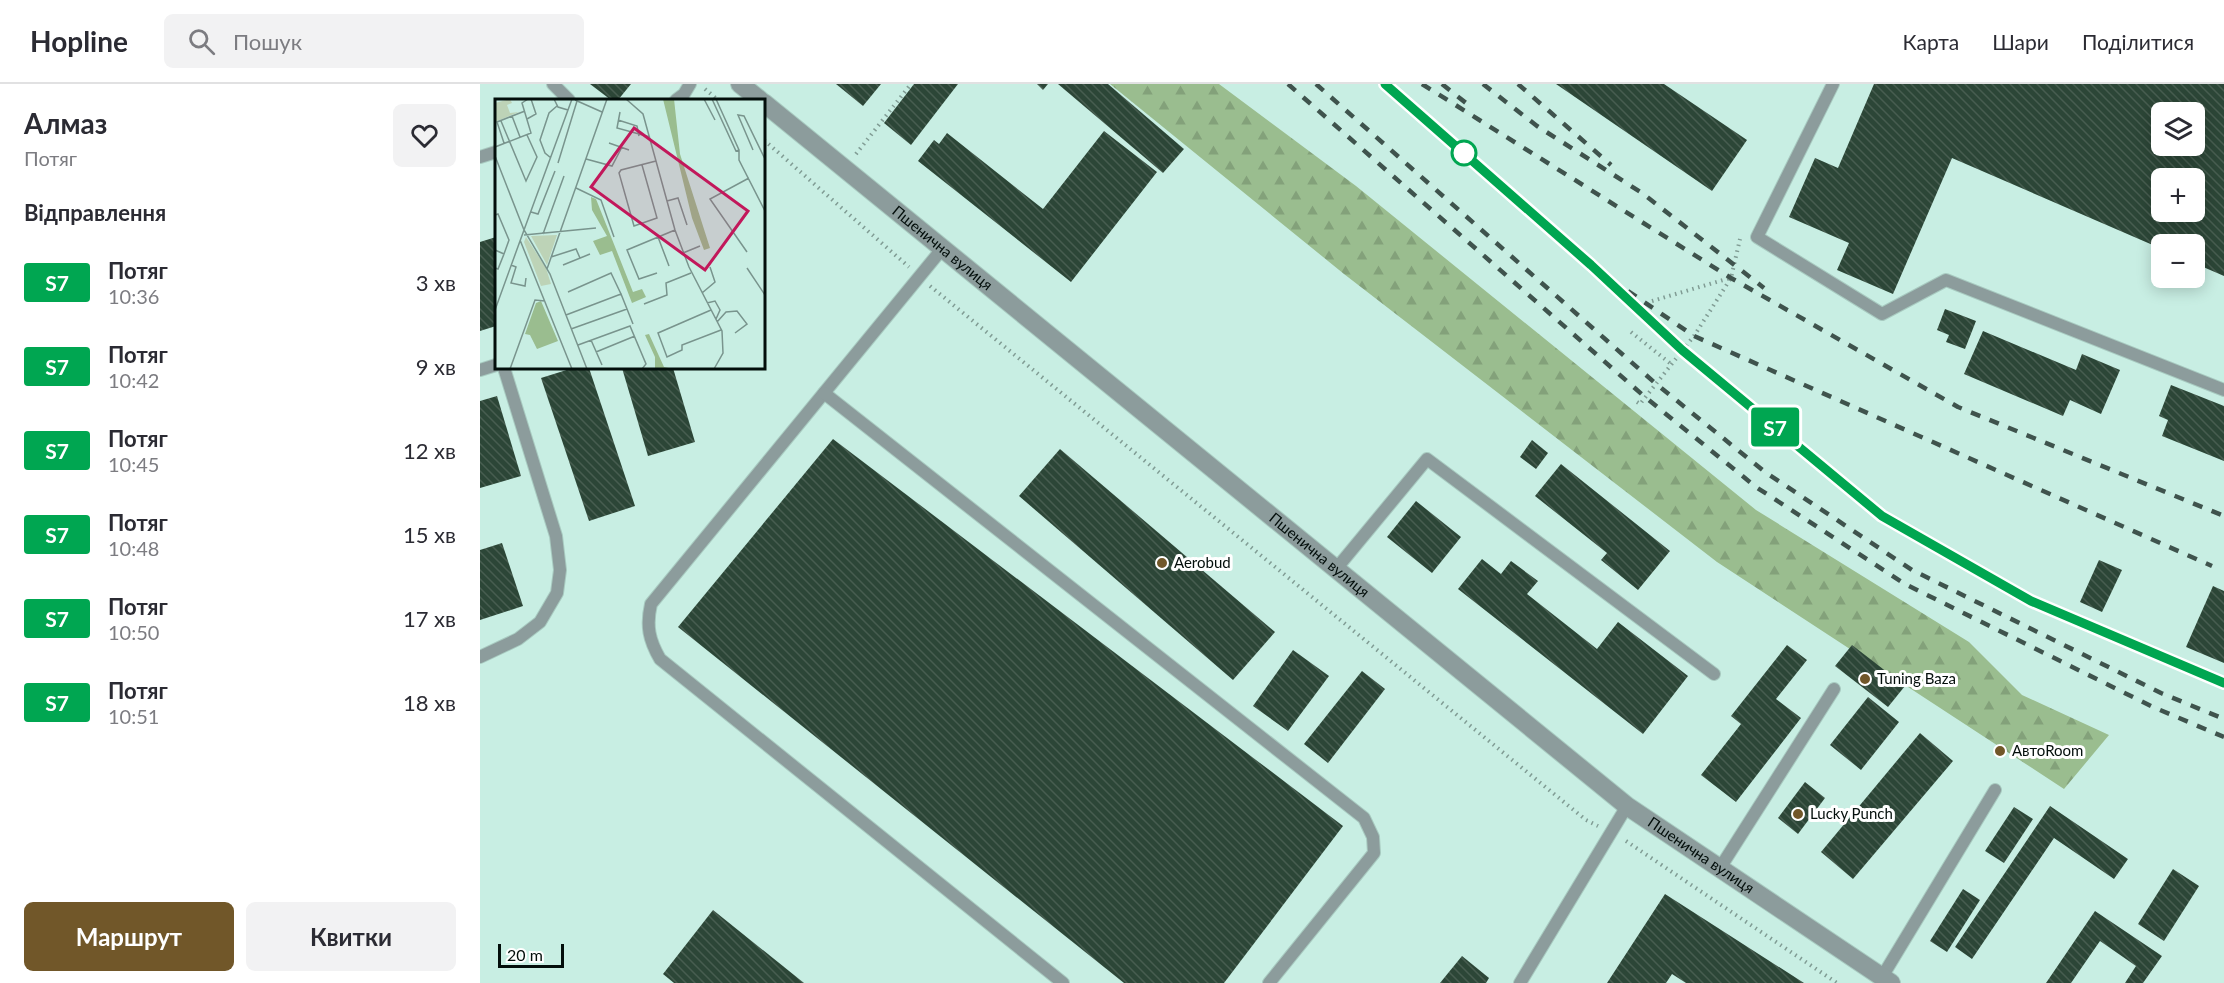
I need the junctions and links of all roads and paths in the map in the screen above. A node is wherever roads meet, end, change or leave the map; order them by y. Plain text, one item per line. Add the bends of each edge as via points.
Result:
1 (553, 84) edge
2 (690, 84) edge
3 (700, 84) edge
4 (740, 84) edge
5 (911, 84) edge
6 (1833, 84) edge
7 (568, 99) edge
8 (677, 99) edge
9 (717, 99) edge
10 (759, 99) edge
11 (765, 105) edge
12 (765, 141) edge
13 (495, 152) edge
14 (480, 157) edge
15 (844, 169) junction
16 (1740, 237) dead end
17 (942, 249) junction
18 (919, 276) junction
19 (1731, 278) junction
20 (1652, 301) dead end
21 (1631, 332) dead end
22 (1671, 364) junction
23 (495, 365) edge
24 (504, 369) edge
25 (480, 370) edge
26 (2224, 390) edge
27 (824, 393) junction
28 (1637, 402) dead end
29 (1336, 569) junction
30 (480, 657) edge
31 (1714, 674) dead end
32 (1834, 689) dead end
33 (1995, 790) dead end
34 (1627, 806) junction
35 (1612, 831) junction
36 (1720, 868) junction
37 (1887, 980) edge
38 (1063, 983) edge
39 (1269, 983) edge
40 (1520, 983) edge
41 (1836, 983) edge

1 - 7 lane
2 - 8 lane
3 - 9 path
4 - 10 street
5 - 15 path
6 - 26 lane via 1757,237 1882,314 1946,280
11 - 15 street, Пшенична вулиця
12 - 18 path
13 - 14 lane
15 - 17 street, Пшенична вулиця
16 - 19 path
17 - 18 lane
17 - 29 street, Пшенична вулиця
18 - 27 lane
18 - 35 path via 1586,820
19 - 20 path
19 - 22 path
21 - 22 path
22 - 28 path via 1640,404
23 - 25 lane
24 - 30 lane via 556,536 560,570 557,593 540,622 518,639
27 - 38 lane via 651,604 647,620 650,641 660,659
27 - 39 lane via 1364,818 1373,837 1374,853
29 - 31 lane via 1427,459
29 - 34 street, Пшенична вулиця
32 - 36 lane
33 - 37 lane
34 - 35 lane
34 - 36 street, Пшенична вулиця
35 - 40 lane
35 - 41 path
36 - 37 street, Пшенична вулиця

